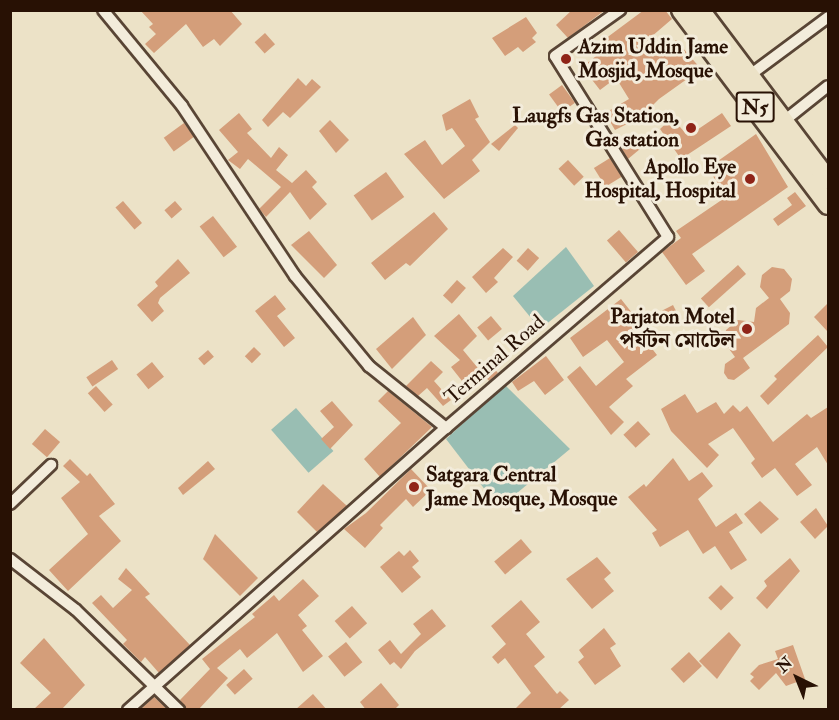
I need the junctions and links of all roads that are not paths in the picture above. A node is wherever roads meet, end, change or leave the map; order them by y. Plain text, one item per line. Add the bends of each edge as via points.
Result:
1 (103, 10) edge
2 (620, 10) edge
3 (681, 10) edge
4 (700, 10) edge
5 (828, 17) edge
6 (750, 75) junction
7 (828, 86) edge
8 (784, 121) junction
9 (828, 180) edge
10 (828, 205) edge
11 (446, 428) junction
12 (51, 465) dead end
13 (10, 504) edge
14 (10, 559) edge
15 (154, 684) junction
16 (128, 710) edge
17 (179, 710) edge

1 - 11 street via 182,106 295,276 369,366
2 - 11 street, Terminal Road via 555,56 669,237
3 - 10 highway, N5
4 - 6 highway, N5
5 - 6 street
6 - 8 highway, N5
7 - 8 street
8 - 9 highway, N5
11 - 15 street, Terminal Road
12 - 13 street
14 - 15 street via 52,589
15 - 16 street, Terminal Road
15 - 17 street

